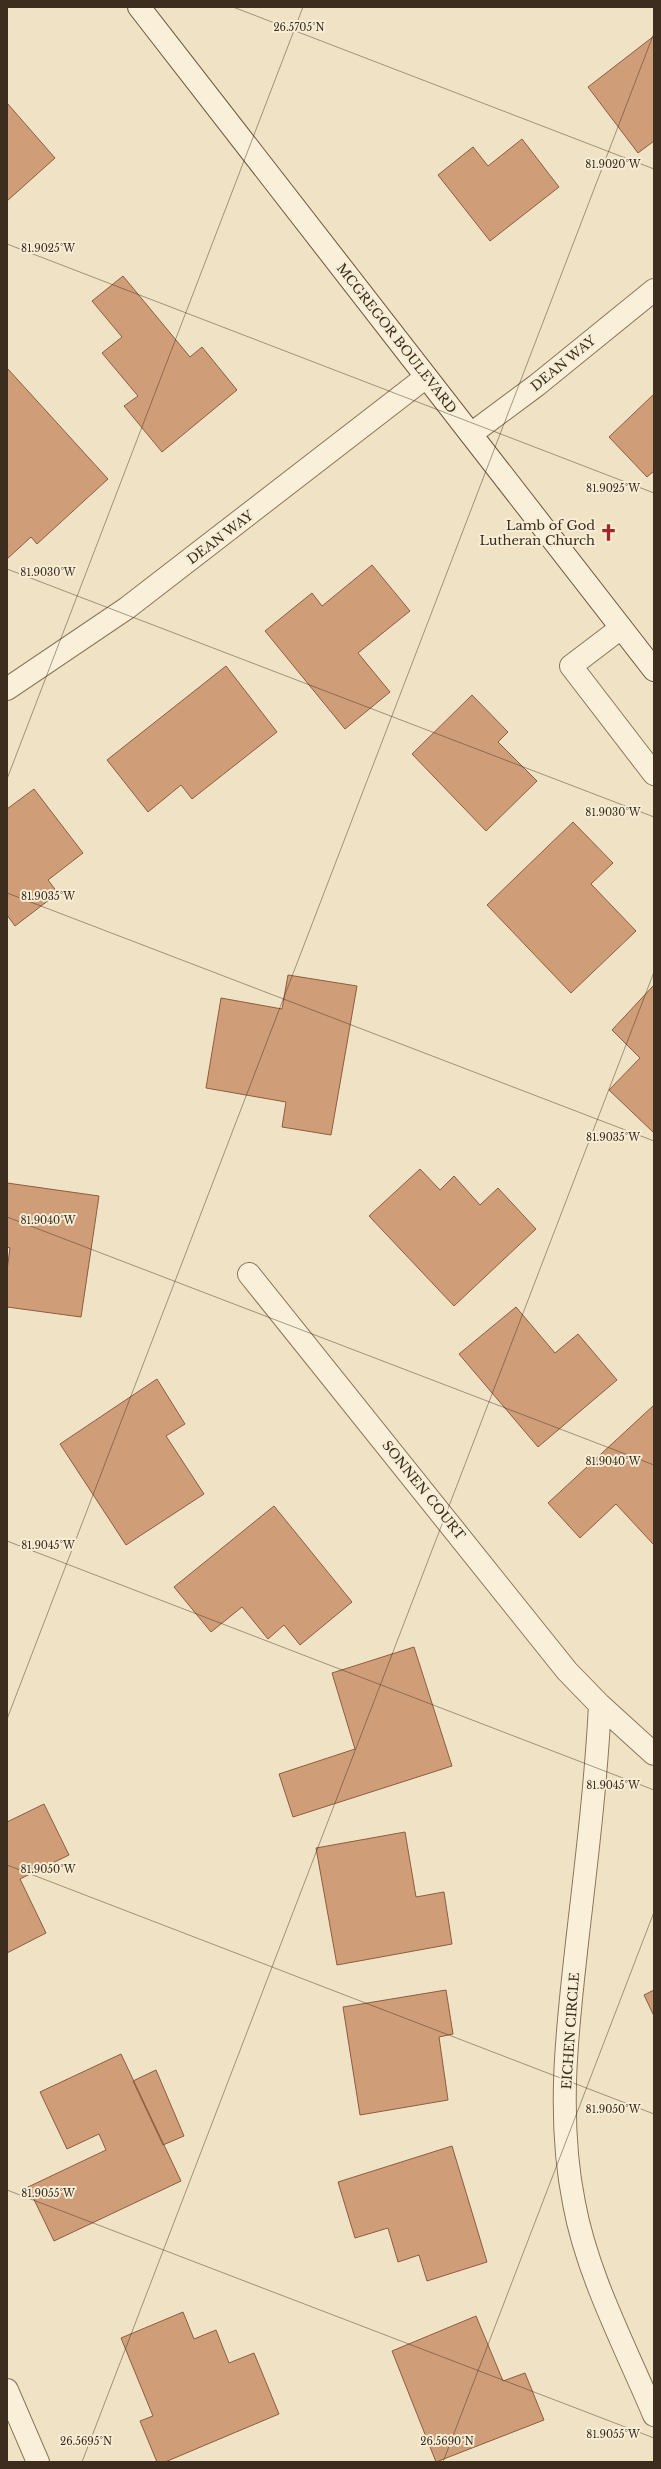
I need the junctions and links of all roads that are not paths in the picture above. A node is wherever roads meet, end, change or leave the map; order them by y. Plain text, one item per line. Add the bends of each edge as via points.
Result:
1 (139, 7) edge
2 (654, 290) edge
3 (426, 377) junction
4 (471, 434) junction
5 (621, 628) junction
6 (654, 670) edge
7 (7, 689) edge
8 (654, 774) edge
9 (249, 1274) dead end
10 (600, 1705) junction
11 (654, 1754) edge
12 (7, 2390) edge
13 (654, 2415) edge
14 (38, 2462) edge

1 - 3 street, MCGREGOR BOULEVARD
2 - 4 street, DEAN WAY via 537,386
3 - 4 street, MCGREGOR BOULEVARD
3 - 7 street, DEAN WAY via 127,608
4 - 5 street, MCGREGOR BOULEVARD
5 - 6 street, MCGREGOR BOULEVARD
5 - 8 street via 571,666
9 - 10 street, SONNEN COURT via 509,1596 536,1634
10 - 11 street
10 - 13 street, EICHEN CIRCLE via 596,1781 568,2019 564,2114 567,2162 574,2205 588,2253
12 - 14 street

